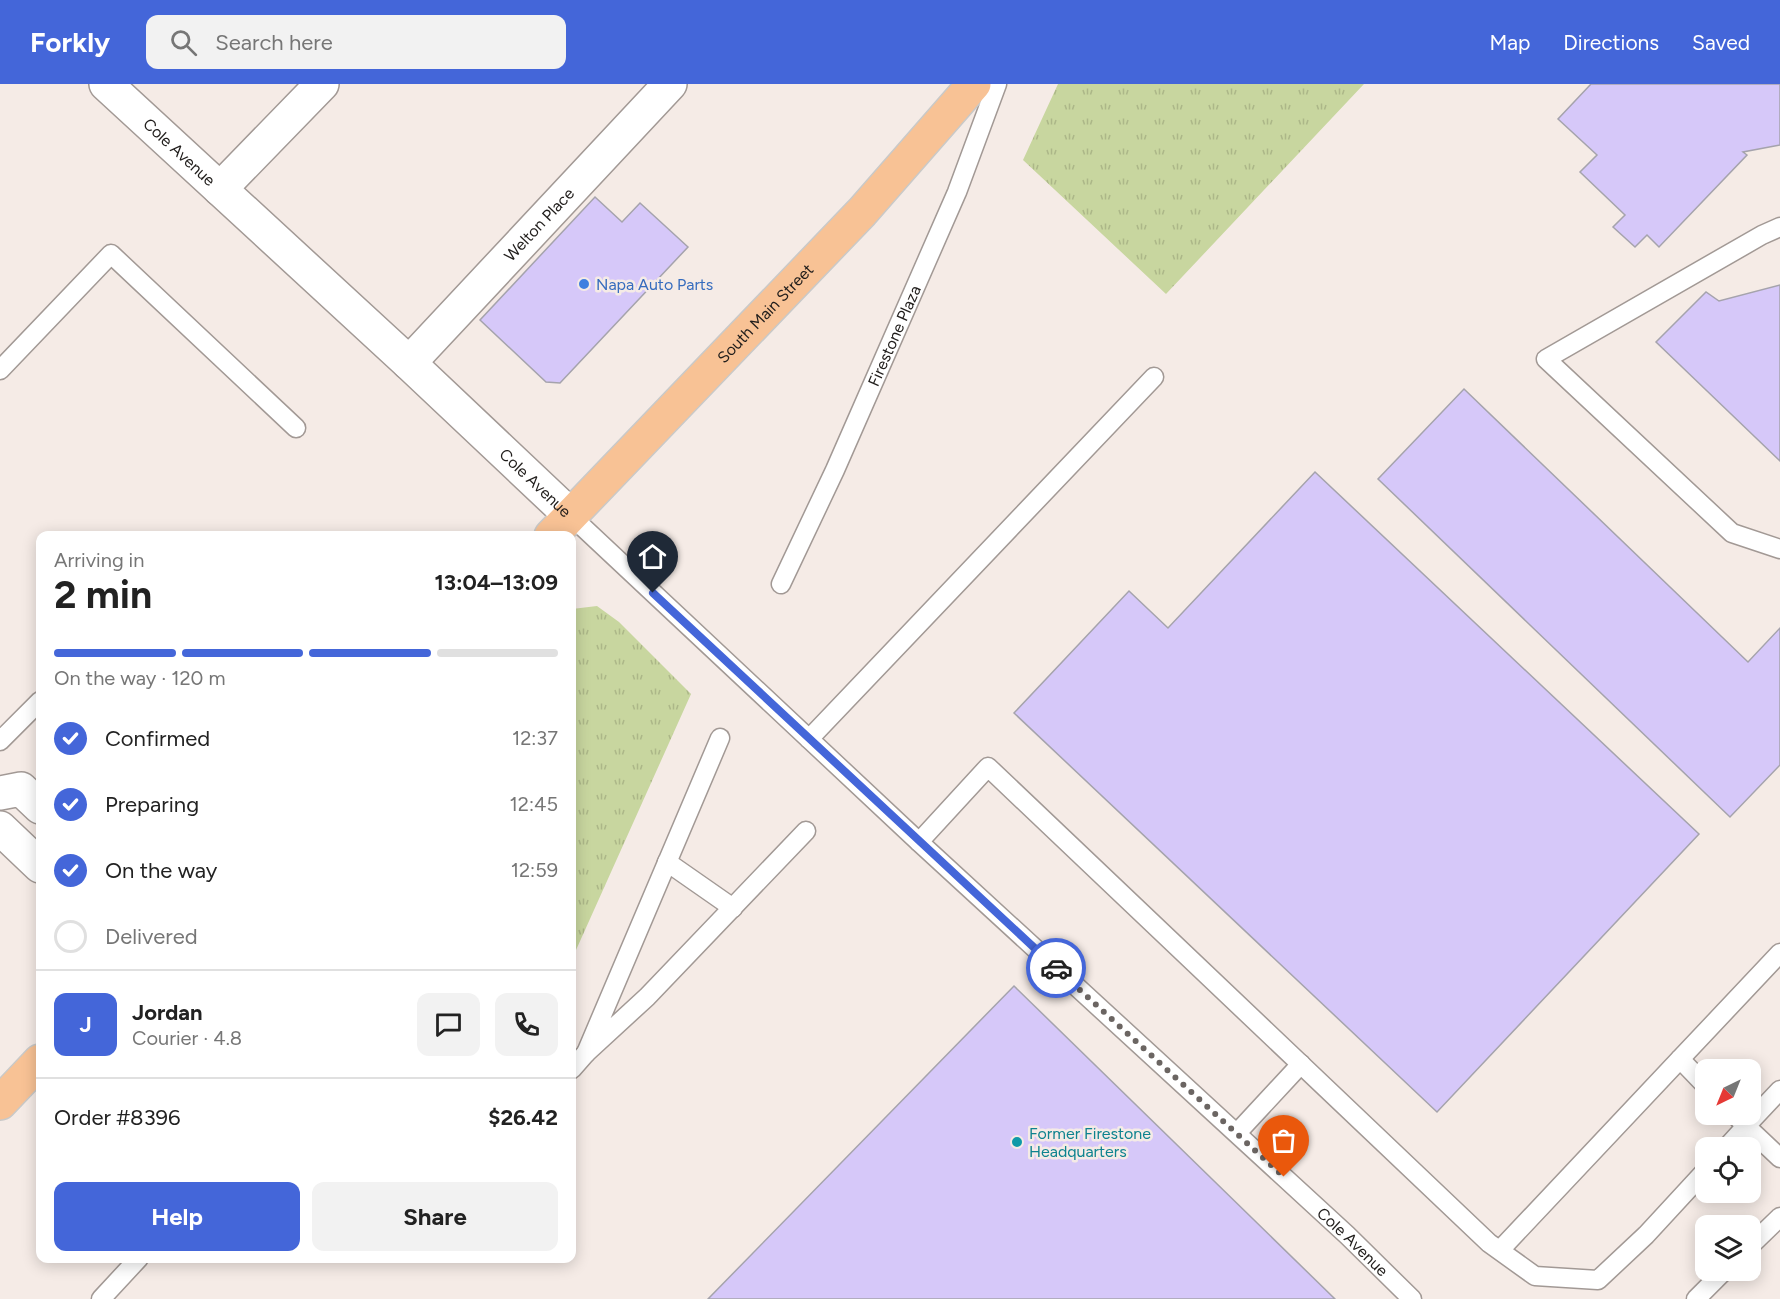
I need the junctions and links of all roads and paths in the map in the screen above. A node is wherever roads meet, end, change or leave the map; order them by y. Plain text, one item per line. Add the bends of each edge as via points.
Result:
1 (106, 84) edge
2 (322, 84) edge
3 (670, 84) edge
4 (974, 84) edge
5 (997, 84) edge
6 (220, 189) junction
7 (1780, 227) edge
8 (409, 363) junction
9 (0, 370) edge
10 (1154, 377) dead end
11 (296, 428) dead end
12 (560, 525) edge
13 (576, 539) edge
14 (1780, 549) edge
15 (781, 584) dead end
16 (36, 705) edge
17 (720, 738) dead end
18 (810, 739) junction
19 (0, 741) edge
20 (0, 793) edge
21 (36, 803) edge
22 (0, 828) edge
23 (806, 831) dead end
24 (919, 842) junction
25 (36, 862) edge
26 (667, 862) junction
27 (733, 908) junction
28 (1780, 953) edge
29 (586, 1053) junction
30 (1680, 1059) junction
31 (576, 1064) edge
32 (1301, 1064) junction
33 (36, 1065) edge
34 (1695, 1075) edge
35 (1780, 1090) edge
36 (0, 1103) edge
37 (1761, 1104) edge
38 (1745, 1125) edge
39 (1237, 1133) junction
40 (1780, 1158) edge
41 (1695, 1182) edge
42 (1780, 1217) edge
43 (1761, 1235) edge
44 (1500, 1250) junction
45 (134, 1263) edge
46 (1714, 1281) edge
47 (101, 1299) edge
48 (1412, 1299) edge
49 (1696, 1299) edge

1 - 6 street, Cole Avenue
2 - 6 street
3 - 8 street, Welton Place
4 - 12 main road, South Main Street via 861,213
5 - 15 lane, Firestone Plaza via 957,192
6 - 8 street, Cole Avenue
7 - 14 lane via 1546,359 1732,532
8 - 12 street, Cole Avenue
9 - 11 lane via 111,254
10 - 18 lane
13 - 18 lane, Cole Avenue
16 - 19 lane
17 - 26 lane
18 - 24 lane, Cole Avenue
20 - 21 street via 21,789
22 - 25 street
23 - 27 lane
24 - 32 lane via 988,767
24 - 39 lane, Cole Avenue
26 - 27 lane
26 - 29 lane
27 - 29 lane
28 - 30 lane
29 - 31 lane
30 - 34 lane
30 - 44 lane
32 - 39 lane
32 - 44 lane
33 - 36 main road
35 - 37 lane
38 - 40 lane
39 - 48 lane, Cole Avenue
41 - 44 lane via 1598,1280 1535,1276
42 - 43 lane
45 - 47 lane
46 - 49 lane

